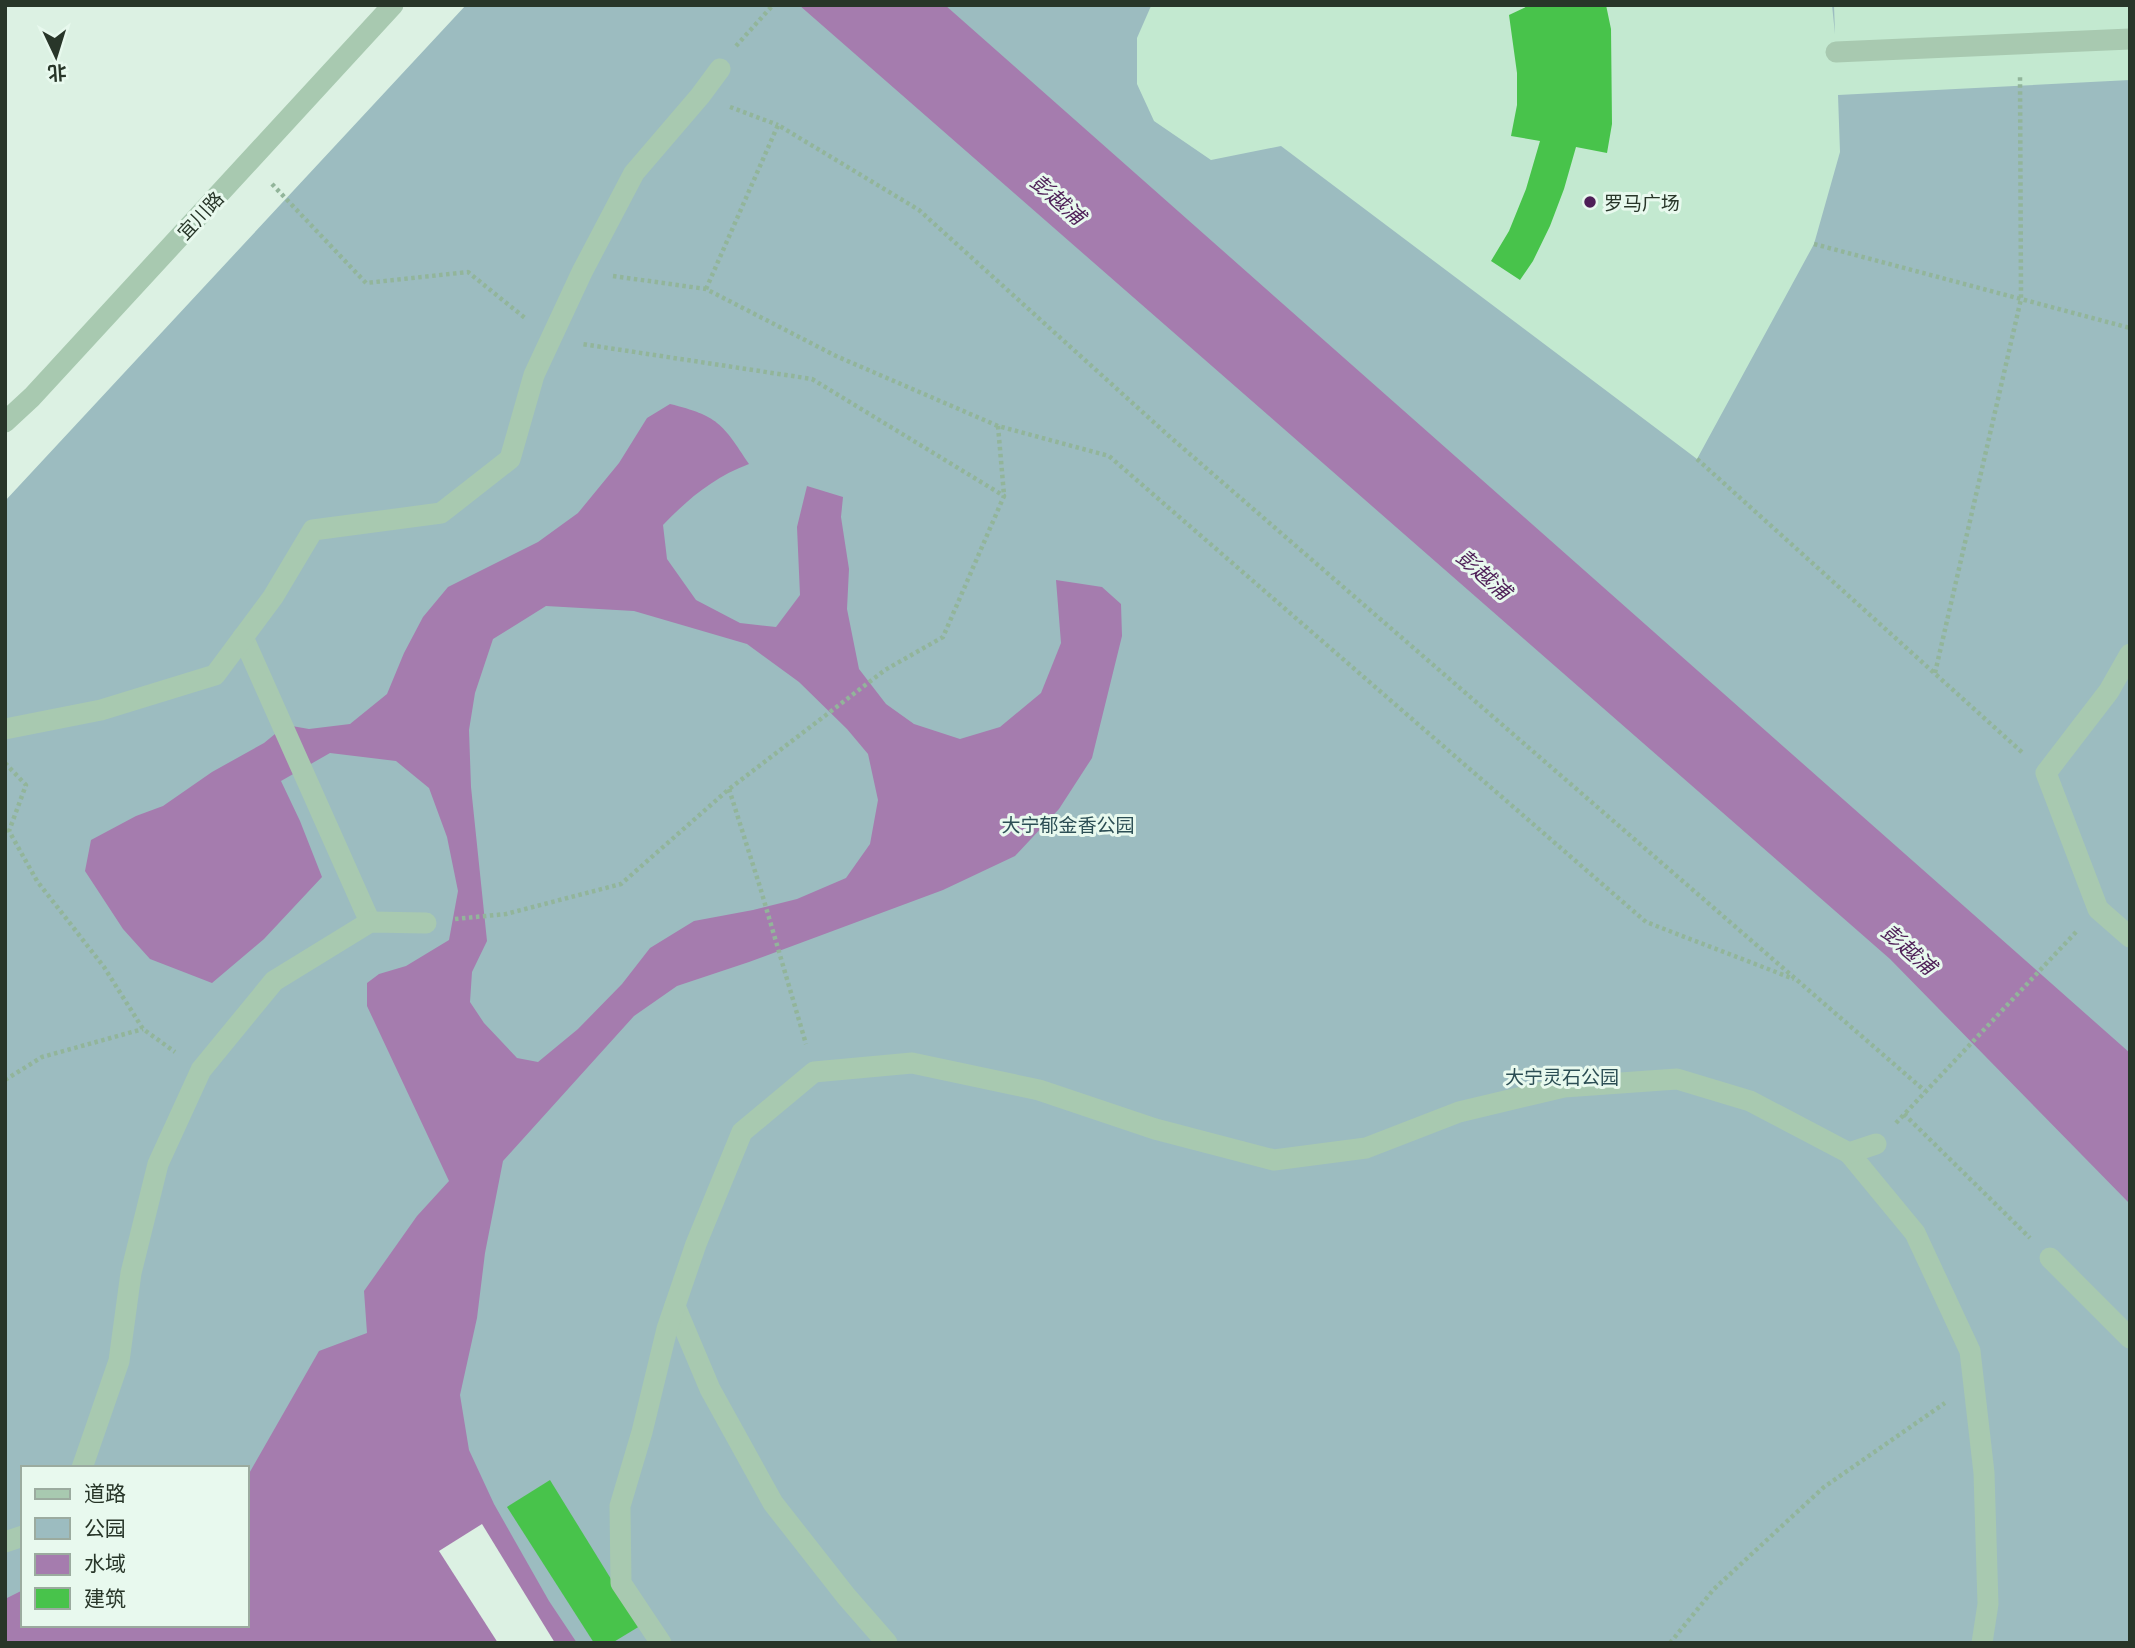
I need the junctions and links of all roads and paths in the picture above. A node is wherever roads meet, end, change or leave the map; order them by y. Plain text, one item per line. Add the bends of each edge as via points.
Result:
1 (393, 5) edge
2 (773, 5) edge
3 (2130, 39) edge
4 (2020, 44) junction
5 (1836, 52) dead end
6 (720, 69) joint
7 (700, 96) junction
8 (778, 125) junction
9 (250, 160) junction
10 (1814, 244) dead end
11 (582, 272) junction
12 (706, 289) junction
13 (2021, 299) junction
14 (2130, 328) edge
15 (551, 339) junction
16 (5, 422) edge
17 (998, 426) junction
18 (1697, 459) dead end
19 (1004, 496) junction
20 (243, 637) junction
21 (2130, 654) edge
22 (1935, 673) junction
23 (5, 729) edge
24 (5, 763) edge
25 (2046, 773) junction
26 (729, 789) junction
27 (2098, 909) junction
28 (370, 922) junction
29 (426, 923) joint
30 (2130, 937) edge
31 (1798, 981) junction
32 (143, 1029) junction
33 (201, 1070) junction
34 (814, 1072) junction
35 (5, 1080) edge
36 (1926, 1091) junction
37 (1904, 1114) junction
38 (1876, 1144) joint
39 (1849, 1153) junction
40 (2050, 1258) joint
41 (675, 1306) junction
42 (2130, 1338) edge
43 (1974, 1382) junction
44 (83, 1466) edge
45 (661, 1643) edge
46 (887, 1643) edge
47 (1670, 1643) edge
48 (1982, 1643) edge

1 - 9 street, 宜川路
2 - 6 path
3 - 4 street
4 - 5 street
4 - 13 path
6 - 7 street
7 - 8 path
7 - 11 street via 634,173
8 - 12 path
8 - 31 path via 919,210 1169,436
9 - 15 path via 366,283 468,272
9 - 16 street, 宜川路
10 - 13 path
11 - 12 path
11 - 15 street
12 - 17 path via 836,356
13 - 14 path
13 - 22 path
15 - 19 path via 812,379
15 - 20 street via 534,375 510,459 441,513 313,530
17 - 19 path
17 - 31 path via 1109,456 1646,922
18 - 22 path
19 - 26 path via 943,637 885,670
20 - 23 street via 215,675 101,710
20 - 28 street
21 - 25 street via 2109,691
22 - 25 path
24 - 32 path via 26,785 9,831 37,881 104,967
25 - 27 street
26 - 29 path via 621,884 506,914
26 - 34 path
27 - 30 street
27 - 36 path
28 - 29 street
28 - 33 street via 274,981
31 - 36 path
32 - 33 path
32 - 35 path via 42,1057
33 - 44 street via 158,1164 131,1273 119,1361
34 - 39 street via 912,1063 1039,1090 1155,1129 1274,1160 1366,1148 1459,1112 1564,1087 1677,1079 1750,1101
34 - 41 street via 742,1132
36 - 37 path
37 - 38 path
37 - 40 path
38 - 39 street
39 - 43 street via 1915,1233 1970,1351
40 - 42 street
41 - 45 street via 620,1506 621,1583
41 - 46 street via 710,1388 773,1503
43 - 47 path via 1824,1487 1714,1589
43 - 48 street via 1984,1472 1988,1604

